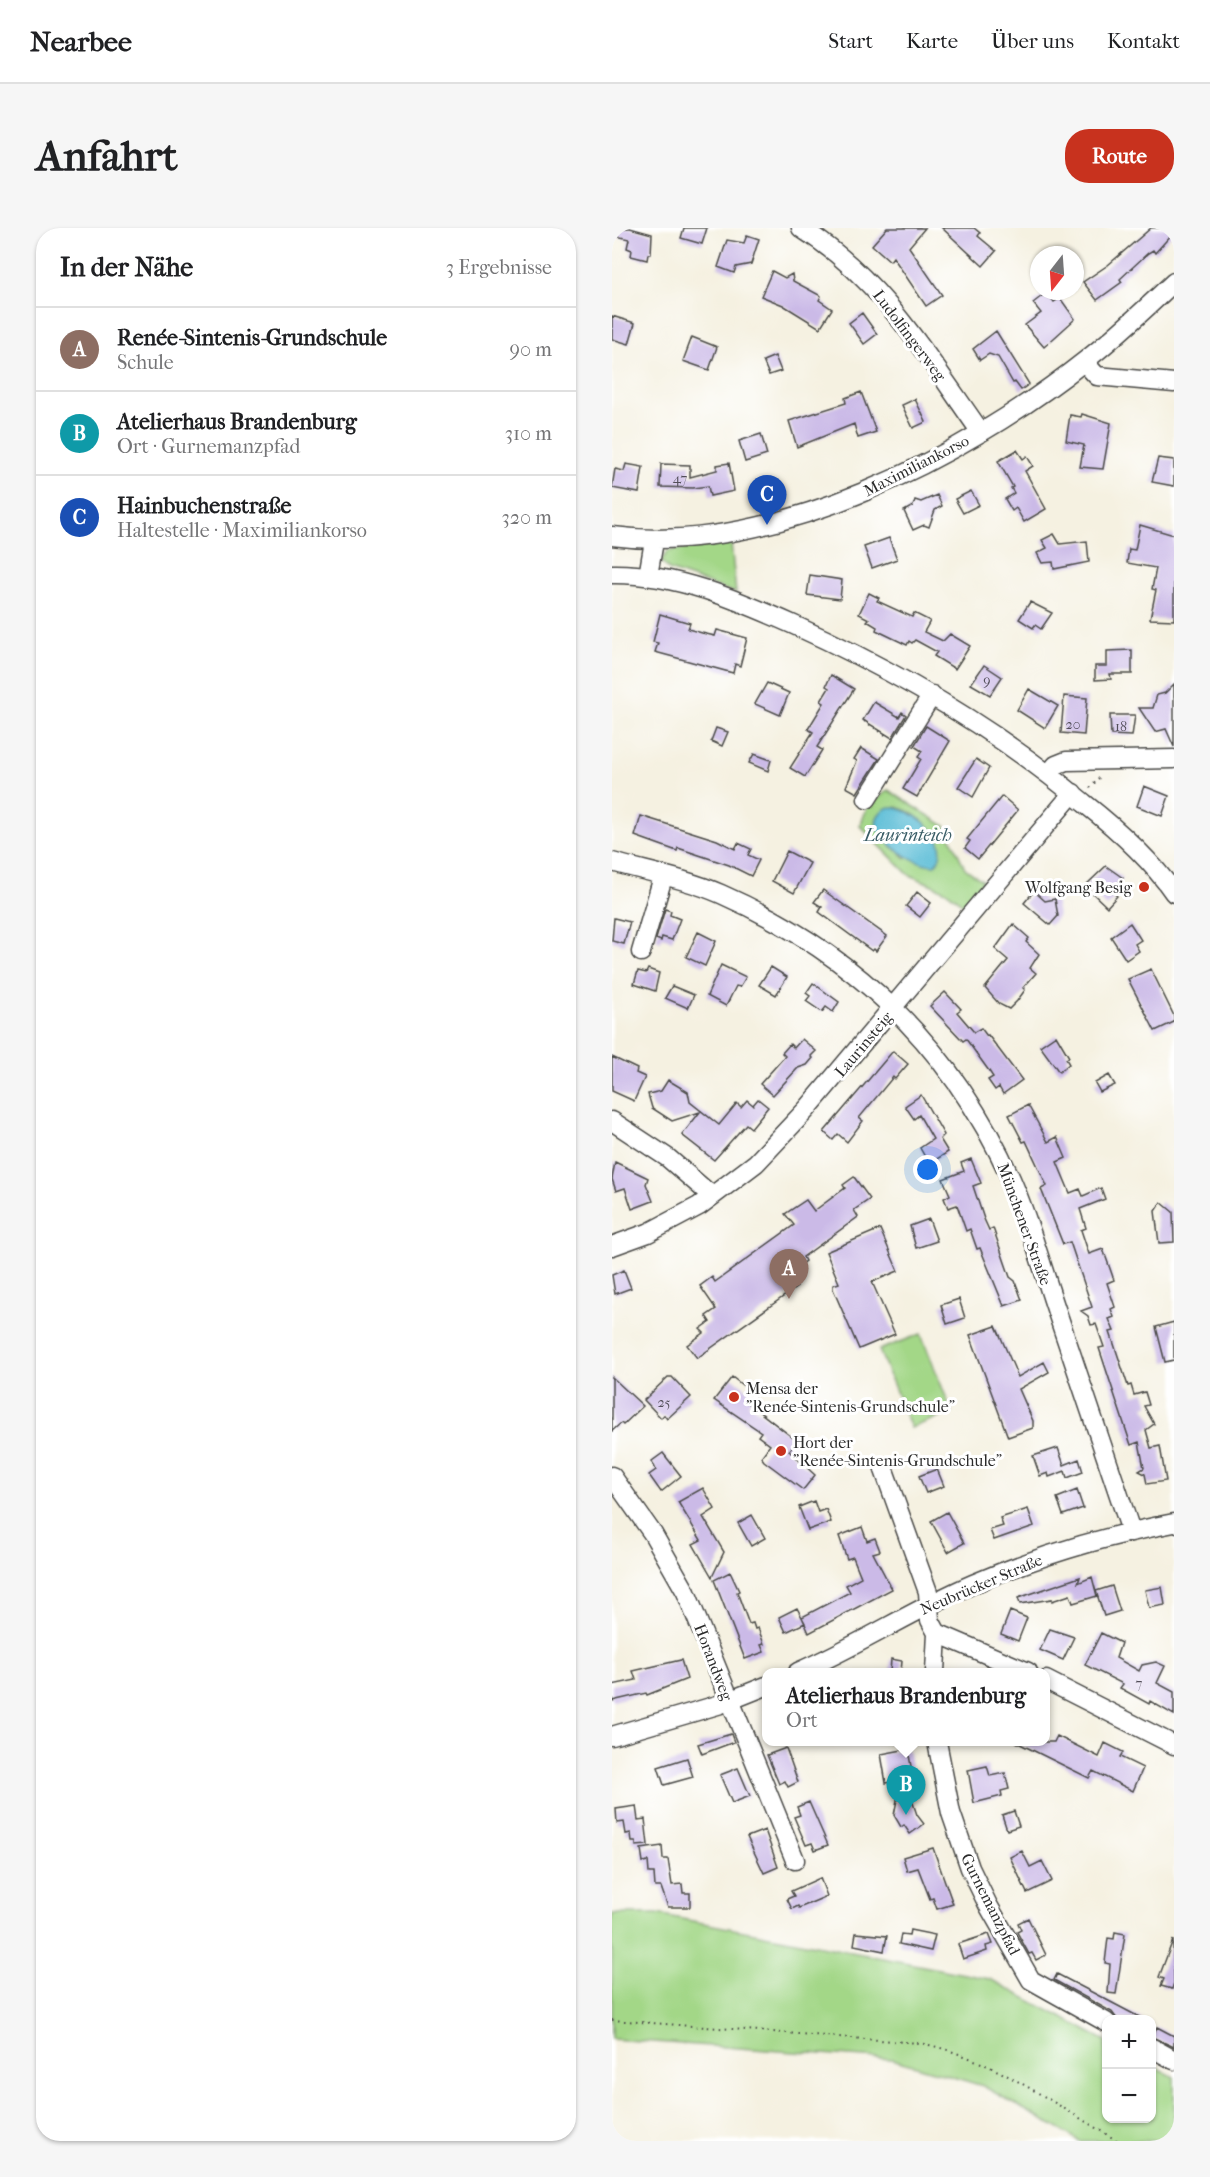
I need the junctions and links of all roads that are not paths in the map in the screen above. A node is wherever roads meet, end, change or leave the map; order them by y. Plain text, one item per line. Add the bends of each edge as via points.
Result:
1 (801, 228) edge
2 (1174, 282) edge
3 (1084, 362) junction
4 (1174, 383) edge
5 (980, 431) junction
6 (612, 536) edge
7 (654, 541) junction
8 (612, 573) edge
9 (641, 575) junction
10 (932, 696) junction
11 (1174, 759) edge
12 (1048, 774) junction
13 (1081, 792) junction
14 (867, 799) dead end
15 (612, 862) edge
16 (663, 877) junction
17 (1174, 892) edge
18 (641, 952) dead end
19 (893, 1008) junction
20 (612, 1121) edge
21 (712, 1196) junction
22 (612, 1246) edge
23 (884, 1470) dead end
24 (612, 1476) edge
25 (1174, 1523) edge
26 (1131, 1531) junction
27 (929, 1605) junction
28 (938, 1633) junction
29 (806, 1668) edge
30 (935, 1668) edge
31 (1019, 1668) edge
32 (1050, 1682) edge
33 (762, 1688) edge
34 (730, 1701) junction
35 (612, 1736) edge
36 (1174, 1745) edge
37 (938, 1746) edge
38 (795, 1860) dead end
39 (1102, 2019) edge
40 (1156, 2050) edge
41 (1174, 2060) edge

1 - 5 street, Ludolfingerweg via 840,255 889,303
2 - 3 street, Maximiliankorso
3 - 4 street via 1097,376
3 - 5 street, Maximiliankorso
5 - 7 street, Maximiliankorso via 872,490 812,511 734,532
6 - 7 street, Maximiliankorso
7 - 9 street
8 - 9 street
9 - 10 street via 717,595 771,615
10 - 12 street
10 - 14 street
11 - 12 street via 1066,761
12 - 13 street
13 - 17 street
13 - 19 street, Laurinsteig
15 - 16 street, Münchener Straße
16 - 18 street
16 - 19 street, Münchener Straße via 719,893 780,923 826,951
19 - 21 street, Laurinsteig via 784,1135 756,1163
19 - 26 street, Münchener Straße via 946,1065 987,1130 1012,1180
20 - 21 street via 668,1158
21 - 22 street, Laurinsteig via 648,1233
23 - 27 street via 928,1592
24 - 34 street, Horandweg via 653,1534 686,1592
25 - 26 street, Neubrücker Straße
26 - 27 street, Neubrücker Straße via 1029,1562
27 - 28 street via 930,1620
27 - 29 street, Neubrücker Straße
28 - 30 street
28 - 31 street
32 - 36 street
33 - 34 street
34 - 35 street
34 - 38 street, Horandweg
37 - 39 street, Gurnemanzpfad via 951,1813 970,1868 1031,1980
40 - 41 street

